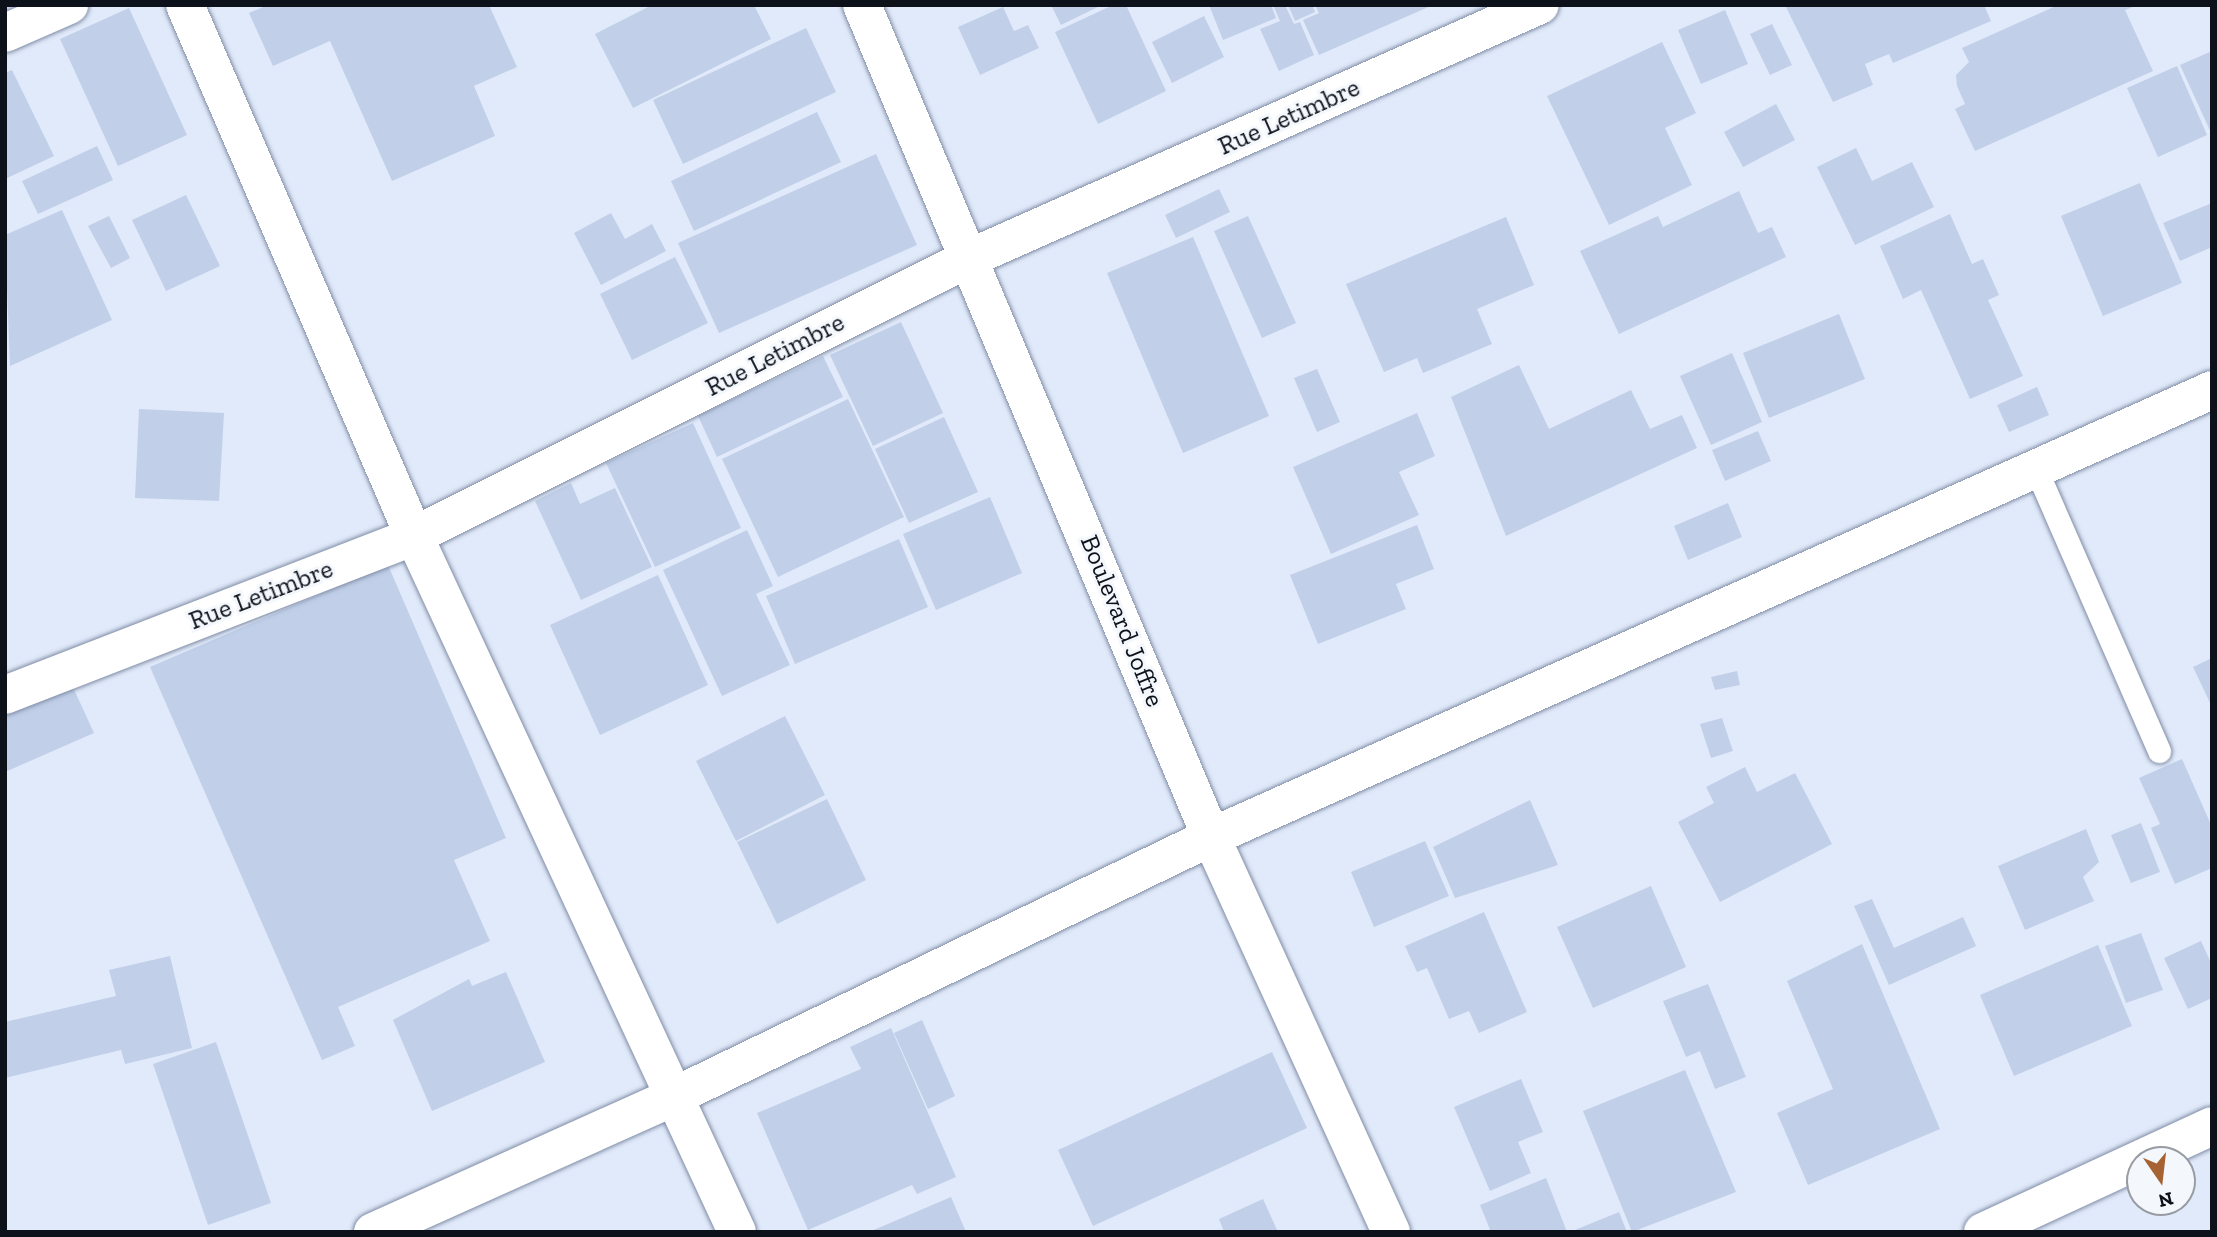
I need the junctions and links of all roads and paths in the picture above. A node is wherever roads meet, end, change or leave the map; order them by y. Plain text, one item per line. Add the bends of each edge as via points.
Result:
1 (69, 5) edge
2 (185, 5) edge
3 (862, 5) edge
4 (1540, 5) edge
5 (5, 33) edge
6 (972, 257) junction
7 (2212, 390) edge
8 (2035, 467) junction
9 (414, 536) junction
10 (5, 695) edge
11 (2159, 751) dead end
12 (1211, 837) junction
13 (675, 1096) junction
14 (2212, 1126) edge
15 (391, 1228) edge
16 (737, 1232) edge
17 (1391, 1232) edge
18 (1983, 1232) edge

1 - 5 street
2 - 9 street
3 - 6 street, Boulevard Joffre
4 - 6 street, Rue Letimbre
6 - 9 street, Rue Letimbre
6 - 12 street, Boulevard Joffre
7 - 8 street
8 - 11 lane
8 - 12 street
9 - 10 street, Rue Letimbre
9 - 13 street
12 - 13 street
12 - 17 street, Boulevard Joffre
13 - 15 street
13 - 16 street
14 - 18 street

